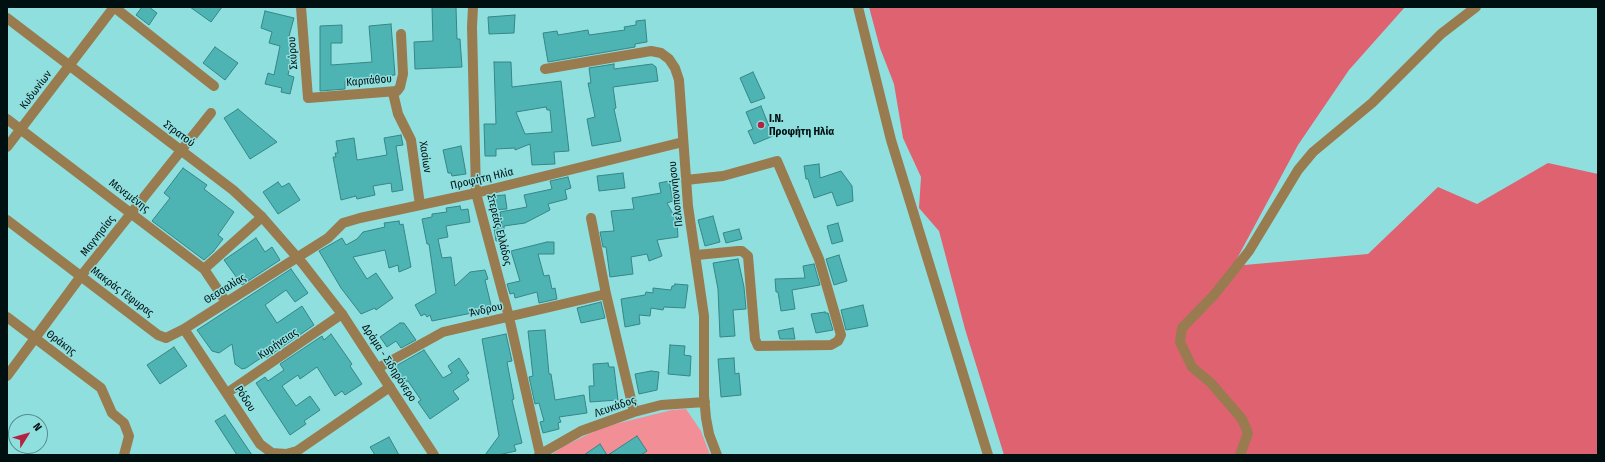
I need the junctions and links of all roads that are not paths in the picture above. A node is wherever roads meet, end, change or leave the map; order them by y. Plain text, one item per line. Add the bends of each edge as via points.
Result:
1 (114, 7) edge
2 (301, 7) edge
3 (473, 7) edge
4 (858, 7) edge
5 (1476, 7) edge
6 (7, 18) edge
7 (401, 34) dead end
8 (69, 66) junction
9 (545, 69) dead end
10 (214, 86) dead end
11 (393, 93) junction
12 (308, 98) joint
13 (211, 113) dead end
14 (7, 119) edge
15 (21, 129) junction
16 (683, 142) junction
17 (7, 147) edge
18 (181, 150) junction
19 (686, 180) junction
20 (476, 193) junction
21 (420, 205) junction
22 (131, 213) junction
23 (262, 216) junction
24 (592, 218) dead end
25 (7, 220) edge
26 (696, 255) junction
27 (297, 257) junction
28 (204, 269) junction
29 (81, 276) junction
30 (320, 286) joint
31 (606, 294) junction
32 (226, 302) junction
33 (342, 314) junction
34 (7, 317) edge
35 (509, 317) junction
36 (184, 329) junction
37 (35, 338) junction
38 (166, 338) joint
39 (378, 368) junction
40 (7, 376) edge
41 (390, 387) junction
42 (227, 393) junction
43 (705, 402) junction
44 (634, 412) junction
45 (299, 453) edge
46 (124, 455) edge
47 (434, 455) edge
48 (540, 455) edge
49 (717, 455) edge
50 (988, 455) edge
51 (1240, 455) edge

1 - 8 street, Κυδωνίων
1 - 10 street
2 - 12 street, Σκύρου
3 - 20 street, Στερεάς Ελλάδος
4 - 50 street via 891,140
5 - 51 street via 1441,34 1372,103 1313,152 1298,170 1249,251 1214,295 1182,328 1180,342 1192,367 1211,383 1242,420 1248,433
6 - 8 street, Στρατού
7 - 11 street, Καρπάθου via 404,74 399,90
8 - 15 street, Κυδωνίων
8 - 18 street, Στρατού
9 - 16 street, Πελοποννήσου via 651,51 661,53 675,68 679,80
11 - 12 street, Καρπάθου
11 - 21 street, Χασίων via 398,114 411,140
13 - 18 street, Μαγνησίας
14 - 15 street, Μενεμένης
15 - 17 street, Κυδωνίων
15 - 22 street, Μενεμένης
16 - 19 street, Πελοποννήσου
16 - 20 street, Προφήτη Ηλία
18 - 22 street, Μαγνησίας
18 - 23 street, Στρατού
19 - 26 street, Πελοποννήσου
19 - 26 street via 723,176 778,160 819,259 841,335 838,341 831,345 758,346 755,340 748,256 738,250
20 - 21 street, Προφήτη Ηλία
20 - 35 street, Στερεάς Ελλάδος
21 - 27 street, Προφήτη Ηλία via 343,223 328,238
22 - 28 street, Μενεμένης
22 - 29 street, Μαγνησίας
23 - 27 street, Στρατού
23 - 28 street
24 - 31 street
25 - 29 street, Μακράς Γέφυρας
26 - 43 street, Πελοποννήσου via 705,322
27 - 30 street, Στρατού
27 - 32 street, Θεσσαλίας
28 - 32 street, Μενεμένης
29 - 37 street, Μαγνησίας
29 - 38 street, Μακράς Γέφυρας via 158,335
30 - 33 street, Δράμα - Σιδηρόνερο
31 - 35 street, Άνδρου
31 - 44 street
32 - 36 street, Θεσσαλίας
33 - 39 street, Δράμα - Σιδηρόνερο
33 - 42 street, Κυρήνειας
34 - 37 street, Θράκης
35 - 39 street, Άνδρου via 443,332
35 - 48 street, Στερεάς Ελλάδος
36 - 38 street, Θεσσαλίας
36 - 42 street, Ρόδου
37 - 40 street, Μαγνησίας
37 - 46 street, Θράκης via 101,388 112,412 124,423 129,436
39 - 41 street, Δράμα - Σιδηρόνερο
41 - 45 street
41 - 47 street, Δράμα - Σιδηρόνερο
42 - 45 street, Ρόδου via 264,449 278,454
43 - 44 street, Λευκάδος via 661,405
43 - 49 street, Πελοποννήσου via 709,434
44 - 48 street, Λευκάδος via 581,432

